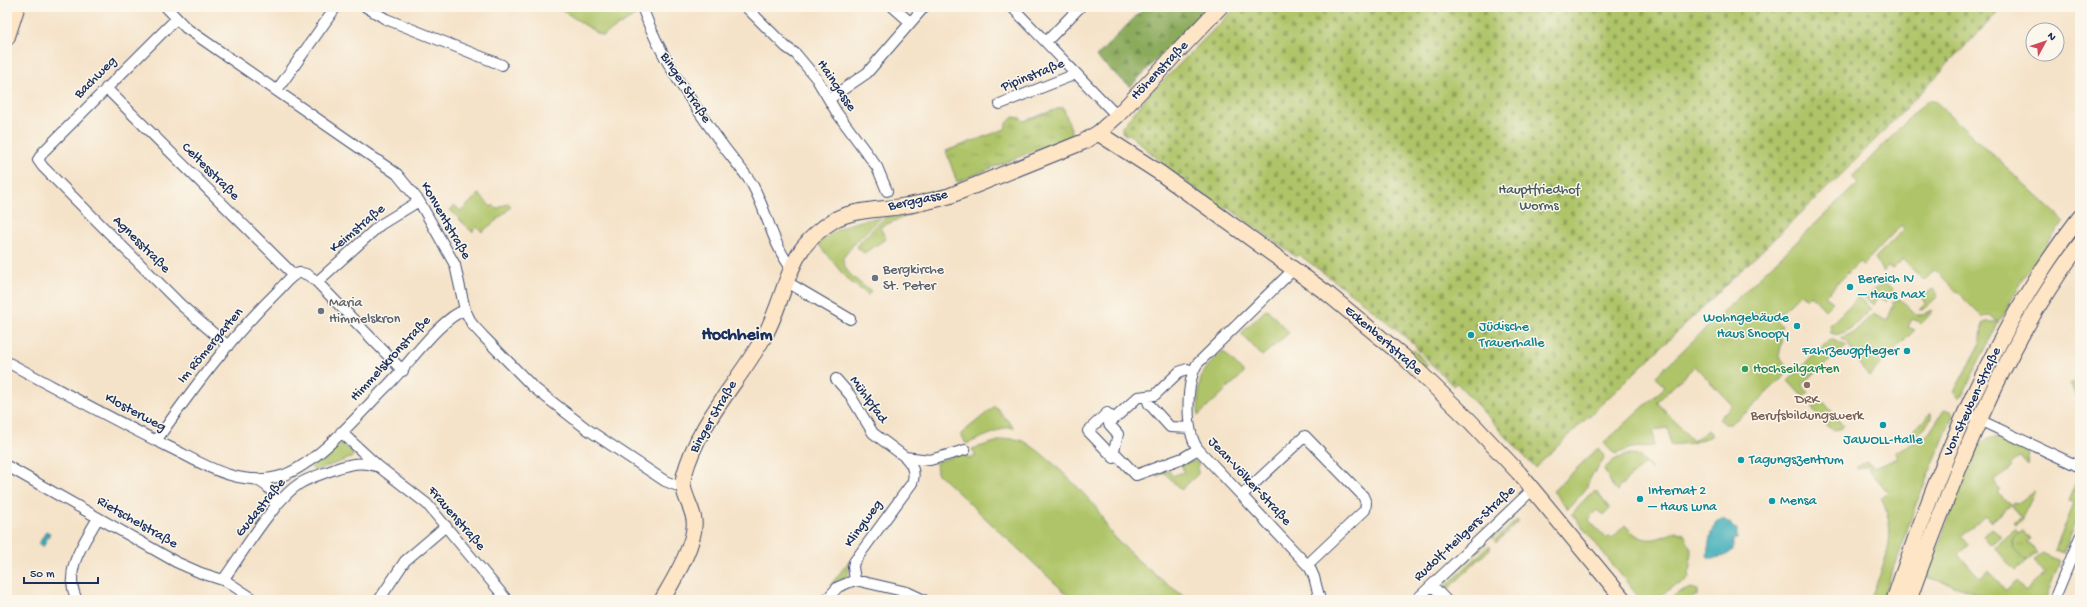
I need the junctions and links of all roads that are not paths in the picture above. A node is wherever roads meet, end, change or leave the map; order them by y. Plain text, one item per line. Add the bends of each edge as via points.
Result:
1 (17, 7) edge
2 (166, 7) edge
3 (336, 7) edge
4 (366, 7) edge
5 (642, 7) edge
6 (746, 7) edge
7 (893, 7) edge
8 (924, 7) edge
9 (1012, 7) edge
10 (1080, 7) edge
11 (1220, 7) edge
12 (176, 19) junction
13 (910, 22) junction
14 (7, 38) edge
15 (1046, 42) junction
16 (502, 65) dead end
17 (1076, 74) junction
18 (106, 88) junction
19 (277, 90) junction
20 (829, 99) junction
21 (1000, 104) dead end
22 (1117, 116) junction
23 (1098, 133) junction
24 (38, 160) joint
25 (887, 192) dead end
26 (419, 201) junction
27 (2080, 217) edge
28 (2080, 244) edge
29 (1294, 270) junction
30 (294, 275) junction
31 (789, 275) junction
32 (317, 282) junction
33 (778, 307) joint
34 (465, 310) junction
35 (850, 319) dead end
36 (228, 346) junction
37 (7, 362) edge
38 (403, 371) junction
39 (1193, 371) junction
40 (836, 379) dead end
41 (1146, 396) junction
42 (1965, 414) junction
43 (1979, 420) junction
44 (1111, 422) junction
45 (1190, 428) junction
46 (341, 432) junction
47 (156, 441) junction
48 (1198, 449) junction
49 (965, 450) dead end
50 (1115, 453) junction
51 (904, 457) junction
52 (7, 466) edge
53 (378, 466) junction
54 (2080, 467) edge
55 (254, 479) junction
56 (683, 488) junction
57 (1533, 489) junction
58 (1242, 495) junction
59 (274, 509) junction
60 (98, 518) junction
61 (446, 526) junction
62 (2080, 537) edge
63 (1307, 565) junction
64 (224, 580) junction
65 (855, 580) junction
66 (1432, 585) junction
67 (77, 600) edge
68 (255, 600) edge
69 (379, 600) edge
70 (507, 600) edge
71 (662, 600) edge
72 (826, 600) edge
73 (924, 600) edge
74 (1320, 600) edge
75 (1416, 600) edge
76 (1446, 600) edge
77 (1624, 600) edge
78 (1894, 600) edge
79 (1909, 600) edge
80 (2054, 600) edge

1 - 14 street
2 - 12 street, Konventstraße
3 - 19 street
4 - 16 street via 386,20
5 - 31 street, Binger Straße via 666,60 705,120 751,183
6 - 20 street, Haingasse via 796,54
7 - 13 street
8 - 13 street
9 - 15 street, Pipinstraße
10 - 15 street, Pipinstraße
11 - 22 street, Höhenstraße
12 - 18 street, Bachweg
12 - 19 street, Konventstraße
13 - 20 street via 867,73
15 - 17 street, Pipinstraße
17 - 21 street, Pipinstraße
17 - 22 street, Pipinstraße
18 - 24 street, Bachweg
18 - 30 street, Celtesstraße
19 - 26 street, Konventstraße via 383,163 403,180
20 - 25 street, Haingasse via 877,167
22 - 23 street, Höhenstraße
23 - 29 street, Eckenbertstraße via 1160,173
23 - 31 street, Berggasse via 1075,146 949,196 841,217 807,243
24 - 36 street, Agnesstraße via 181,305
26 - 32 street, Keimstraße via 380,225
26 - 34 street, Konventstraße via 455,265
27 - 42 street, Von-Steuben-Straße via 2012,319
28 - 43 street, Von-Steuben-Straße via 2027,324
29 - 39 street via 1209,352
29 - 57 street, Eckenbertstraße via 1351,313 1404,358 1470,421
30 - 32 street via 305,274
30 - 36 street, Im Römergarten
31 - 33 street, Berggasse
31 - 35 street
32 - 38 street
33 - 56 street, Binger Straße via 757,347 704,428 688,464
34 - 38 street, Himmelskronstraße via 444,322
34 - 56 street, Konventstraße via 477,331 537,390 642,467
36 - 47 street, Im Römergarten
37 - 47 street, Klosterweg
38 - 46 street, Himmelskronstraße
39 - 41 street via 1187,369 1179,372 1155,394
39 - 45 street, Jean-Völker-Straße
40 - 51 street, Mühlpfad via 850,395 873,433
41 - 44 street via 1138,397
41 - 45 street via 1149,404 1170,427
42 - 43 street
42 - 78 street, Von-Steuben-Straße via 1924,512
43 - 54 street
43 - 79 street, Von-Steuben-Straße via 1923,556
44 - 50 street via 1118,434
44 - 50 street via 1108,413 1088,431 1114,458
45 - 48 street, Jean-Völker-Straße
46 - 53 street, Frauenstraße
46 - 55 street, Klosterweg via 295,470 272,478
47 - 55 street, Klosterweg via 218,471
48 - 50 street via 1183,458 1136,475
48 - 58 street, Jean-Völker-Straße
49 - 51 street via 930,460
51 - 65 street, Klingweg via 913,467 914,478 857,556 853,567
52 - 60 street, Rietschelstraße
53 - 59 street, Gudastraße via 368,463 355,464 312,477 289,491
53 - 61 street, Frauenstraße via 428,504
55 - 59 street, Klosterweg via 270,488 275,500
56 - 71 street via 693,516 694,531
57 - 66 street, Rudolf-Heilgers-Straße
57 - 77 street, Eckenbertstraße
58 - 63 street, Jean-Völker-Straße
58 - 63 street via 1305,436 1363,496 1366,503 1364,510
59 - 64 street, Gudastraße
60 - 64 street, Rietschelstraße via 176,562
60 - 67 street via 72,568 72,586
61 - 69 street via 405,561
61 - 70 street, Frauenstraße
62 - 80 street
63 - 74 street, Jean-Völker-Straße via 1313,572
64 - 68 street, Rietschelstraße
65 - 72 street via 838,586
65 - 73 street via 907,592
66 - 75 street, Rudolf-Heilgers-Straße
66 - 76 street

